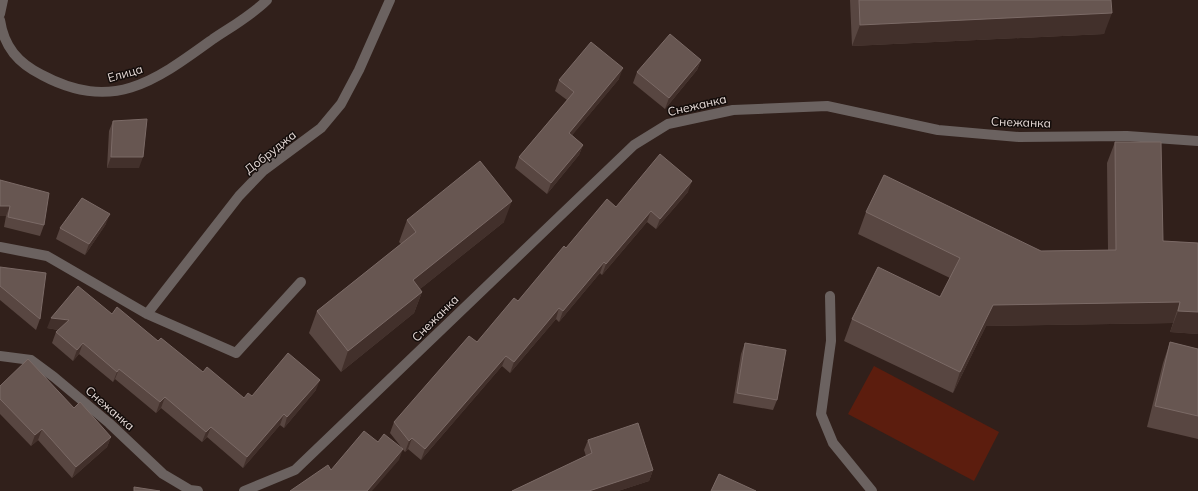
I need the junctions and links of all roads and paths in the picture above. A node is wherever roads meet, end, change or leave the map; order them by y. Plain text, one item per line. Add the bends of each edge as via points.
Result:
1 (3, 0) edge
2 (267, 0) edge
3 (390, 0) edge
4 (0, 14) edge
5 (0, 20) edge
6 (1198, 141) edge
7 (0, 247) edge
8 (301, 282) dead end
9 (830, 296) dead end
10 (147, 314) junction
11 (0, 356) edge
12 (198, 491) edge
13 (244, 491) edge
14 (872, 491) edge

1 - 4 street
2 - 5 street, Елица via 170,70 117,91 93,93 73,89 27,67 2,36
3 - 10 street, Добруджа via 341,104 320,128 263,171 239,196
6 - 13 street, Снежанка via 1127,136 1019,137 938,130 827,106 733,110 668,124 634,145 295,470
7 - 10 street via 47,256
8 - 10 street via 236,353
9 - 14 street via 831,341 821,414 833,443
11 - 12 street, Снежанка via 31,360 54,377 163,474 190,490

